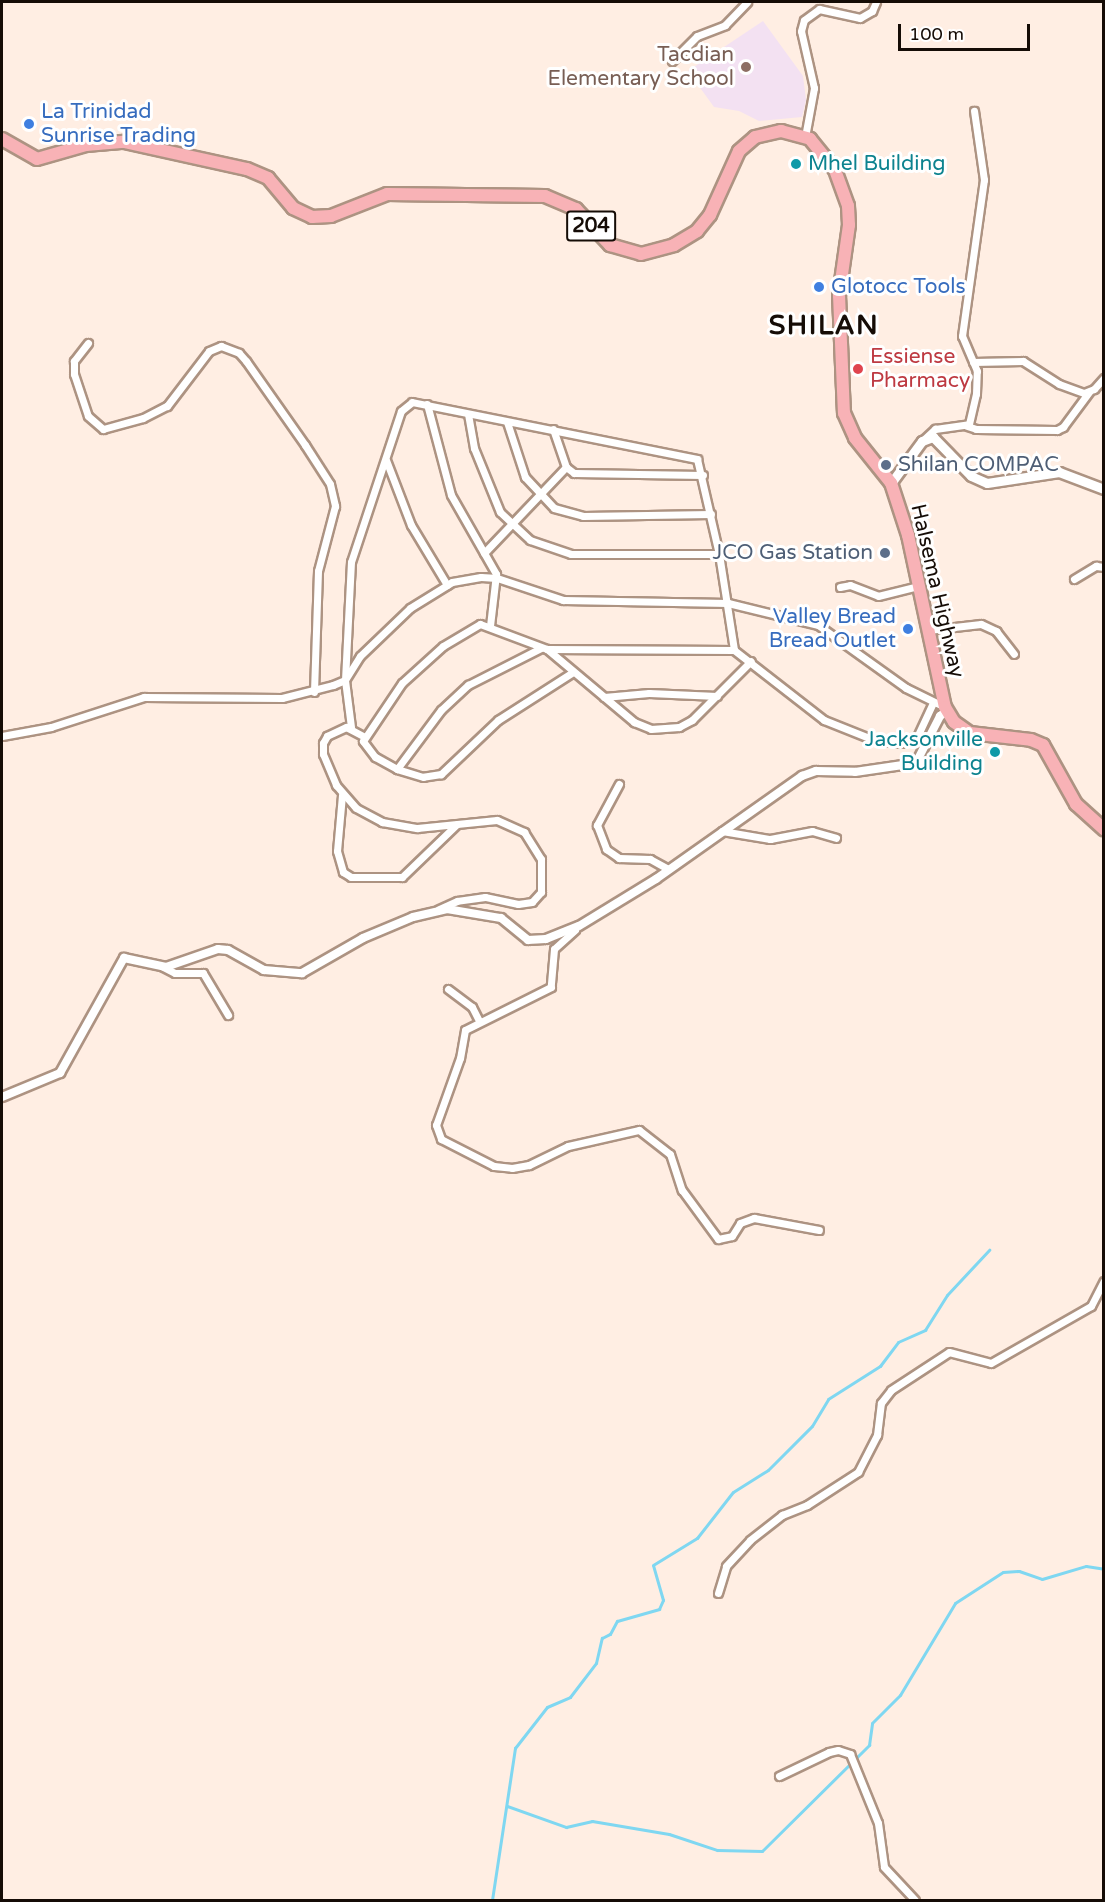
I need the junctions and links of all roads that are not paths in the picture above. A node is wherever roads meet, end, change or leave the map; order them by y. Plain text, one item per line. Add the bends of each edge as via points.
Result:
1 (747, 2) edge
2 (814, 2) edge
3 (876, 2) edge
4 (819, 9) junction
5 (672, 61) dead end
6 (974, 111) dead end
7 (805, 137) junction
8 (2, 139) edge
9 (88, 343) dead end
10 (973, 362) junction
11 (1104, 378) edge
12 (1089, 392) junction
13 (427, 404) junction
14 (468, 414) junction
15 (507, 422) junction
16 (966, 426) junction
17 (553, 429) junction
18 (922, 441) junction
19 (386, 460) junction
20 (566, 467) junction
21 (703, 475) junction
22 (891, 483) junction
23 (1104, 489) edge
24 (537, 495) junction
25 (711, 514) junction
26 (510, 524) junction
27 (484, 553) junction
28 (719, 554) junction
29 (1104, 567) edge
30 (497, 578) junction
31 (1074, 579) dead end
32 (447, 585) junction
33 (918, 586) junction
34 (840, 587) dead end
35 (728, 603) junction
36 (490, 626) junction
37 (928, 630) junction
38 (544, 648) junction
39 (734, 650) junction
40 (1014, 654) dead end
41 (751, 661) junction
42 (573, 672) junction
43 (345, 680) junction
44 (314, 692) junction
45 (717, 696) junction
46 (604, 697) junction
47 (942, 707) junction
48 (351, 726) junction
49 (2, 736) edge
50 (363, 736) junction
51 (396, 769) junction
52 (619, 784) dead end
53 (342, 795) junction
54 (458, 823) junction
55 (1104, 829) edge
56 (722, 831) junction
57 (836, 838) dead end
58 (669, 869) junction
59 (436, 911) junction
60 (579, 926) junction
61 (162, 967) junction
62 (448, 989) dead end
63 (228, 1015) dead end
64 (479, 1021) junction
65 (2, 1097) edge
66 (819, 1230) dead end
67 (1104, 1281) edge
68 (718, 1593) dead end
69 (779, 1776) dead end
70 (915, 1900) edge

1 - 5 street via 725,25 697,36
2 - 4 street
3 - 4 street via 873,11 860,18
4 - 7 street via 804,20 801,31 814,88
6 - 10 street via 984,180 962,325 964,344
7 - 8 highway, 204 via 772,130 755,137 739,151 711,215 697,231 674,245 641,254 610,245 576,209 545,196 387,194 330,216 312,218 293,207 268,178 247,169 106,141 37,159
7 - 22 highway, Halsema Highway via 835,170 848,206 839,295 844,413 855,438
9 - 44 street via 74,361 74,374 88,416 103,429 167,406 209,351 221,346 246,361 305,445 330,484 335,506 318,571
10 - 12 street via 1023,361 1059,384 1079,393
10 - 16 street via 976,394
11 - 12 street
12 - 16 street via 1057,430
13 - 14 street
13 - 19 street via 405,404
13 - 27 street via 451,495
14 - 15 street
14 - 26 street via 486,483
15 - 17 street
15 - 24 street via 520,467
16 - 18 street via 935,429
17 - 20 street
17 - 21 street via 694,457
18 - 22 main road
18 - 23 main road via 936,438 971,476 987,483 1059,472
19 - 32 street via 411,525
19 - 43 street via 351,562
20 - 21 street via 584,476
20 - 24 street
21 - 25 street
22 - 33 highway, Halsema Highway
24 - 25 street via 554,508 583,516
24 - 26 street
25 - 28 street
26 - 27 street
26 - 28 street via 530,540 555,552
27 - 30 street
28 - 35 street
29 - 31 street via 1096,566
30 - 32 street via 468,578
30 - 35 street via 563,600
30 - 36 street
32 - 43 street via 410,608 386,630 360,656
33 - 34 street via 878,596 850,585
33 - 37 highway, Halsema Highway
35 - 39 street
35 - 47 street via 821,626
36 - 38 street
36 - 50 street via 471,626 438,650 396,689
37 - 40 street via 981,624 996,631
37 - 47 highway, Halsema Highway
38 - 39 street
38 - 42 street
38 - 51 street via 468,685 441,710
39 - 41 street
41 - 45 street
41 - 47 street via 824,720 867,738 910,741
42 - 46 street
42 - 51 street via 498,720 441,774 423,777
43 - 44 street
43 - 48 street
44 - 49 street via 264,699 144,697 51,727
45 - 46 street via 649,693
45 - 46 street via 692,720 664,729 641,726
47 - 55 highway, Halsema Highway via 970,733 1039,742 1076,804
47 - 56 street via 916,763 855,772 810,773
48 - 50 street
48 - 53 street via 332,732 323,743 329,772
50 - 51 street via 370,752
52 - 58 street via 617,794 599,816 599,837 612,855 650,859
53 - 54 street via 382,822 428,829
53 - 54 street via 337,850 343,872 351,877 402,878
54 - 59 street via 497,820 524,832 541,859 541,892 524,904 485,897 457,901
56 - 57 street via 770,839 812,831
56 - 58 street
58 - 60 street
59 - 60 street via 501,918 528,940 546,939
59 - 61 street via 356,941 302,973 264,970 228,950 218,949
60 - 64 street via 554,949 551,987 530,1001
61 - 63 street via 175,973 203,973
61 - 65 street via 137,958 122,959 60,1073
62 - 64 street via 472,1007
64 - 66 street via 461,1038 460,1058 436,1125 443,1142 494,1166 512,1168 529,1165 568,1146 639,1130 670,1154 682,1190 718,1239 732,1236 740,1222 754,1218
67 - 68 street via 1091,1306 991,1363 949,1352 891,1390 881,1403 877,1435 858,1472 807,1505 782,1515 750,1540 726,1566
69 - 70 street via 829,1752 850,1754 878,1822 884,1868

